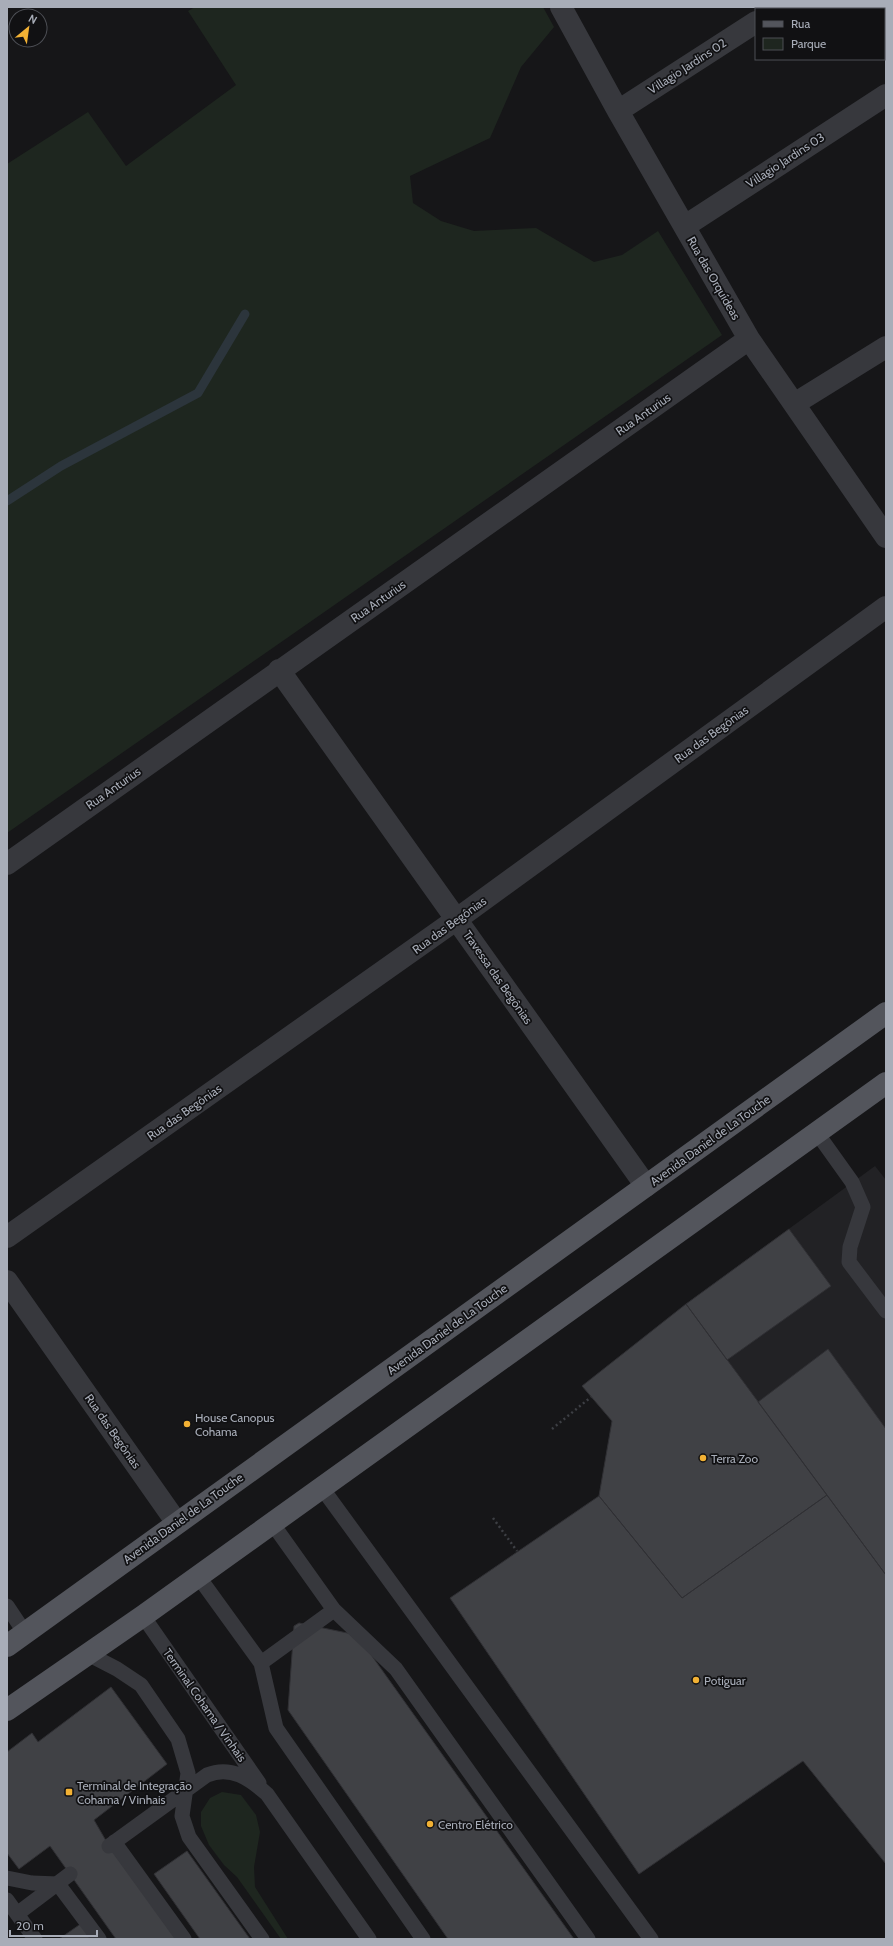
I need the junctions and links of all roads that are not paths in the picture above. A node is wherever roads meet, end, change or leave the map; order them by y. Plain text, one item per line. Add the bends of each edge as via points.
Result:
1 (561, 7) edge
2 (755, 23) edge
3 (886, 95) edge
4 (618, 111) junction
5 (685, 226) junction
6 (749, 339) junction
7 (886, 347) edge
8 (794, 404) junction
9 (886, 537) edge
10 (886, 607) edge
11 (279, 670) junction
12 (7, 864) edge
13 (457, 919) junction
14 (886, 1013) edge
15 (886, 1083) edge
16 (817, 1133) junction
17 (646, 1186) junction
18 (7, 1237) edge
19 (7, 1281) edge
20 (886, 1311) edge
21 (322, 1488) junction
22 (177, 1523) junction
23 (272, 1524) junction
24 (198, 1576) junction
25 (7, 1606) edge
26 (334, 1610) junction
27 (142, 1616) junction
28 (25, 1633) junction
29 (7, 1646) edge
30 (88, 1654) junction
31 (261, 1663) junction
32 (7, 1710) edge
33 (187, 1789) junction
34 (267, 1794) junction
35 (70, 1874) dead end
36 (7, 1878) edge
37 (58, 1884) junction
38 (7, 1900) edge
39 (17, 1914) junction
40 (35, 1939) edge
41 (99, 1939) edge
42 (184, 1939) edge
43 (262, 1939) edge
44 (370, 1939) edge
45 (424, 1939) edge
46 (588, 1939) edge
47 (651, 1939) edge

1 - 4 street, Rua das Orquídeas
2 - 4 street, Villagio Jardins 02
3 - 5 street, Villagio Jardins 03
4 - 5 street, Rua das Orquídeas
5 - 6 street, Rua das Orquídeas
6 - 8 street, Rua das Orquídeas
6 - 11 street, Rua Anturius
7 - 8 street
8 - 9 street, Rua das Orquídeas
10 - 13 street, Rua das Begônias
11 - 12 street, Rua Anturius
11 - 13 street, Travessa das Begônias
13 - 17 street, Travessa das Begônias
13 - 18 street, Rua das Begônias
14 - 17 main road, Avenida Daniel de La Touche
15 - 16 main road
16 - 20 lane via 852,1182 863,1206 850,1247 849,1262
16 - 21 main road
17 - 22 main road, Avenida Daniel de La Touche
19 - 22 street, Rua das Begônias
21 - 23 main road
21 - 47 lane
22 - 28 main road, Avenida Daniel de La Touche
23 - 24 main road
23 - 26 lane
24 - 27 main road
24 - 31 lane
25 - 28 lane
26 - 31 lane
26 - 46 lane via 396,1669
27 - 30 main road
27 - 34 lane, Terminal Cohama / Vinhais
28 - 29 main road, Avenida Daniel de La Touche
30 - 32 main road
30 - 33 lane via 141,1685 178,1739 188,1773
31 - 45 lane via 276,1728
33 - 34 lane, Terminal Cohama / Vinhais via 207,1775 225,1771 245,1776
33 - 42 lane, Terminal Cohama / Vinhais via 112,1844
33 - 43 lane via 182,1816 189,1838
34 - 44 lane, Terminal Cohama / Vinhais
35 - 37 lane
36 - 37 lane via 32,1884
37 - 39 lane
37 - 41 lane
38 - 39 lane
39 - 40 lane

